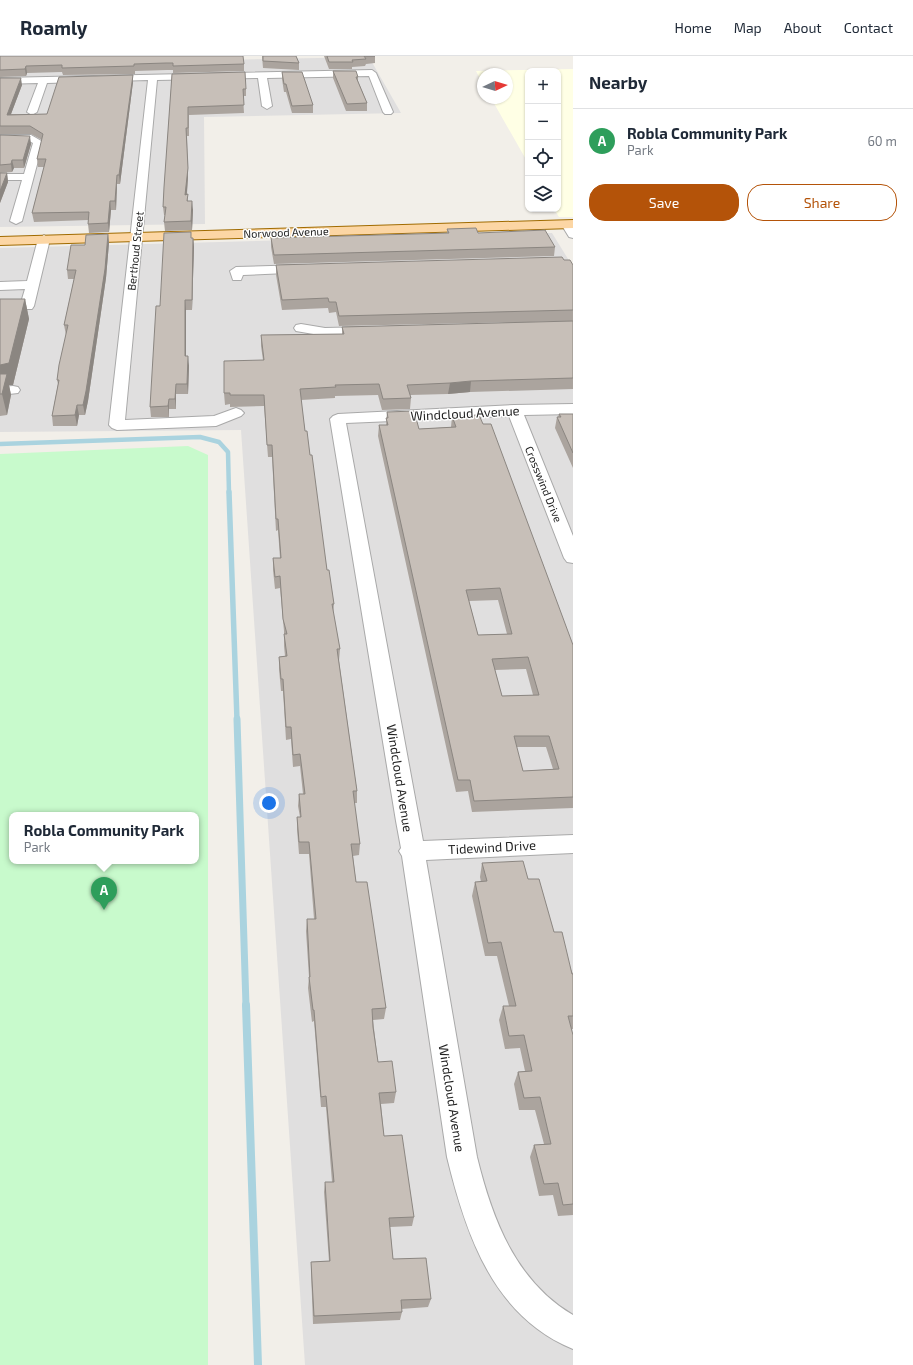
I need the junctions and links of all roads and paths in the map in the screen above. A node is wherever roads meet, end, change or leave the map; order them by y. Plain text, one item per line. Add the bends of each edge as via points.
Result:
1 (262, 75) junction
2 (152, 77) junction
3 (0, 80) edge
4 (43, 80) junction
5 (267, 106) dead end
6 (32, 112) dead end
7 (388, 112) dead end
8 (0, 138) edge
9 (0, 177) edge
10 (29, 177) junction
11 (16, 221) dead end
12 (571, 228) edge
13 (136, 237) junction
14 (44, 239) junction
15 (0, 241) edge
16 (314, 269) edge
17 (237, 277) dead end
18 (32, 285) junction
19 (0, 286) edge
20 (27, 306) dead end
21 (301, 328) dead end
22 (381, 331) edge
23 (573, 409) edge
24 (514, 410) junction
25 (236, 413) dead end
26 (573, 558) edge
27 (573, 844) edge
28 (411, 851) junction
29 (573, 1333) edge

1 - 2 street
1 - 5 street
1 - 7 street via 372,73
2 - 4 street
2 - 13 street, Berthoud Street
3 - 4 street
4 - 6 street
8 - 10 street via 31,138 38,142
9 - 10 street
10 - 11 street
12 - 13 main road, Norwood Avenue
13 - 14 main road, Norwood Avenue
13 - 25 street, Berthoud Street via 117,425 216,422
14 - 15 main road, Norwood Avenue
14 - 18 street
16 - 17 street via 236,271
18 - 19 street
18 - 20 street
21 - 22 street via 325,332
23 - 24 street, Windcloud Avenue
24 - 26 street, Crosswind Drive
24 - 28 street, Windcloud Avenue via 446,416 338,419
27 - 28 street, Tidewind Drive
28 - 29 street, Windcloud Avenue via 468,1183 486,1236 512,1282 529,1302 549,1319

